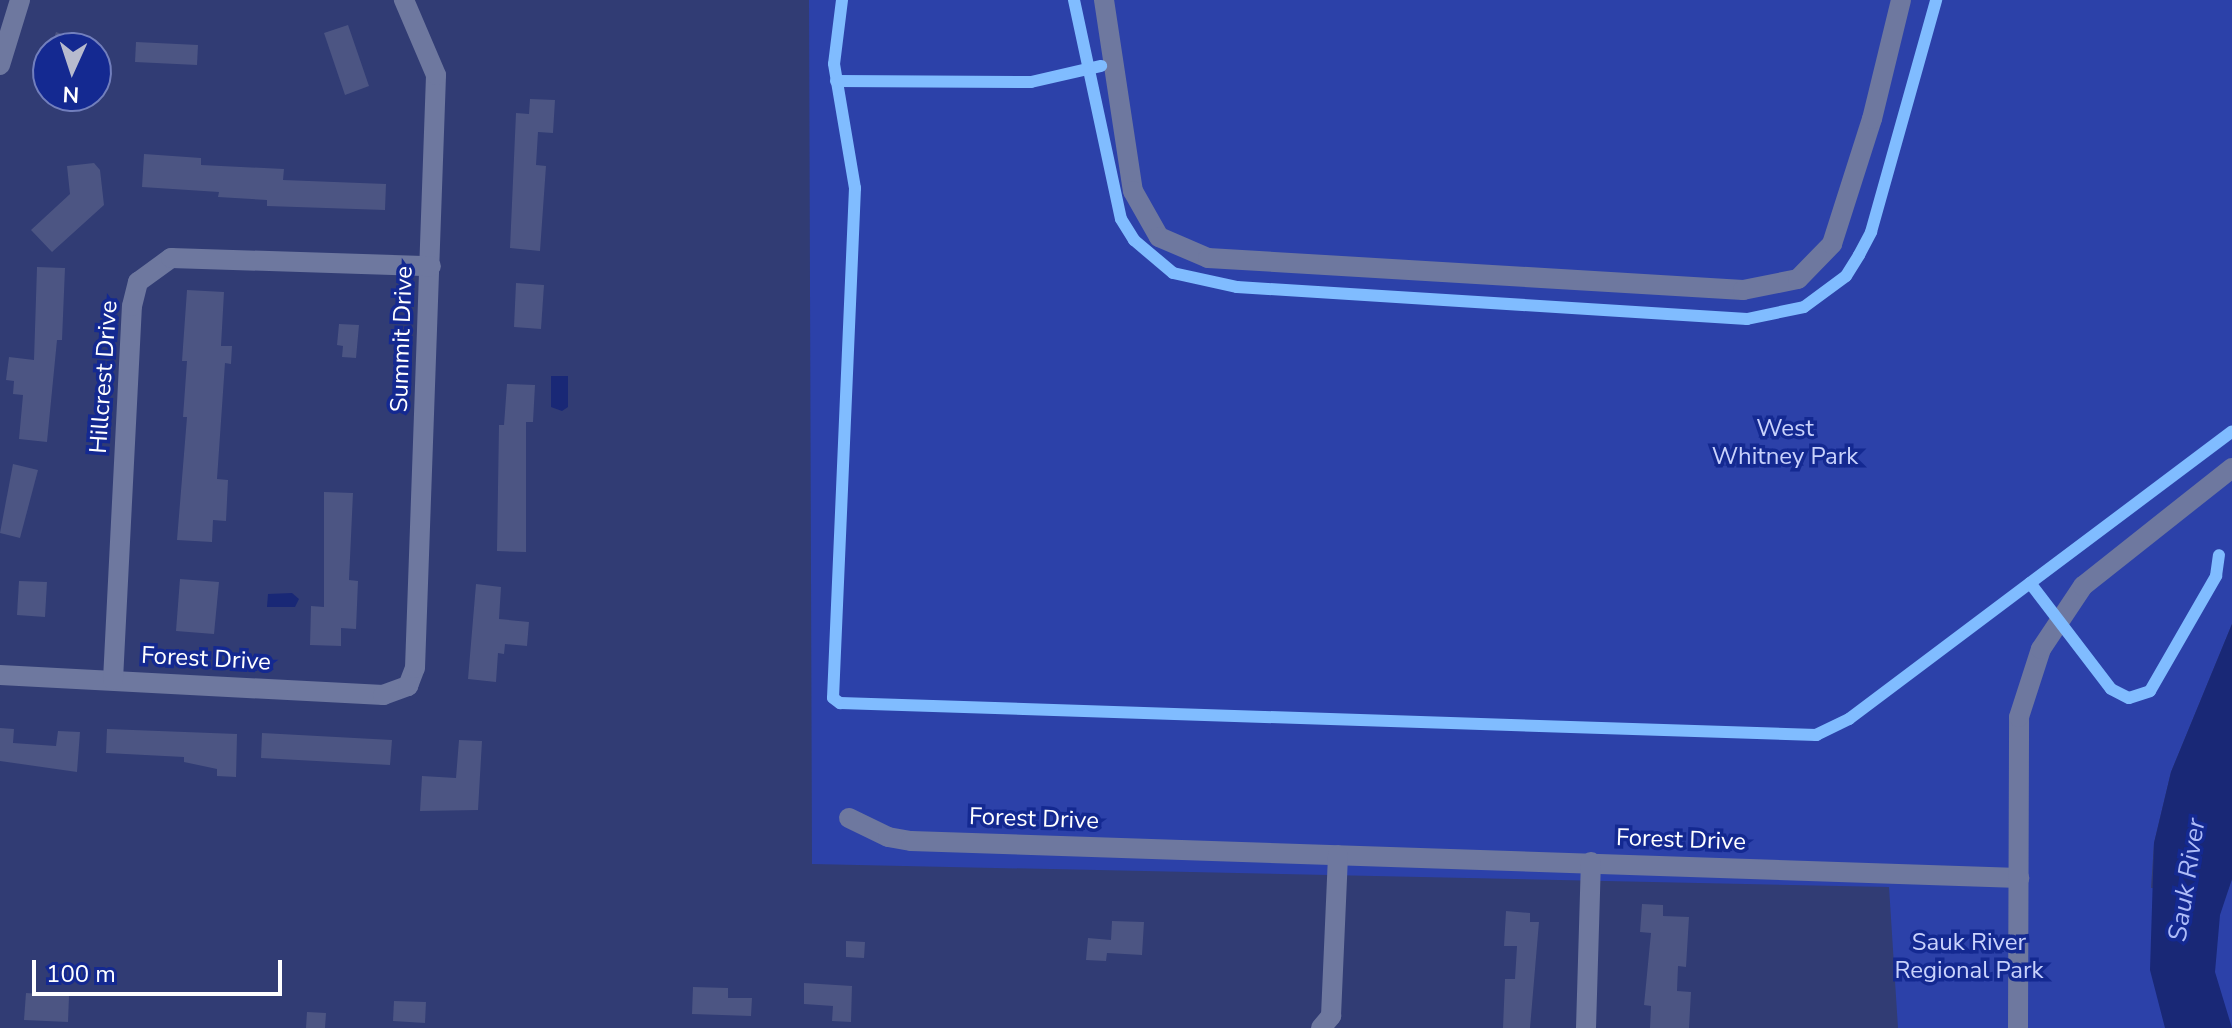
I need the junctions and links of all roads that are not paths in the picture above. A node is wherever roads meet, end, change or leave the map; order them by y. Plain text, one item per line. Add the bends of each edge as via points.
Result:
1 (20, 0) edge
2 (404, 0) edge
3 (1104, 0) edge
4 (1901, 0) edge
5 (0, 65) edge
6 (431, 266) junction
7 (2232, 468) edge
8 (0, 675) edge
9 (113, 680) junction
10 (408, 686) joint
11 (849, 818) dead end
12 (1338, 855) junction
13 (1591, 862) junction
14 (2019, 878) junction
15 (1321, 1028) edge
16 (1586, 1028) edge
17 (2018, 1028) edge

1 - 5 street
2 - 6 street, Summit Drive via 436,75
3 - 4 street via 1133,191 1159,237 1208,258 1743,290 1798,279 1832,244 1872,119
6 - 9 street, Hillcrest Drive via 171,258 138,282 132,306
6 - 10 street, Summit Drive via 415,668
7 - 14 street via 2083,586 2057,618 2019,717
8 - 9 street, Forest Drive
9 - 10 street, Forest Drive via 383,695
11 - 12 street, Forest Drive via 888,837 911,841
12 - 13 street, Forest Drive
12 - 15 street via 1331,1016
13 - 14 street, Forest Drive
13 - 16 street
14 - 17 street

